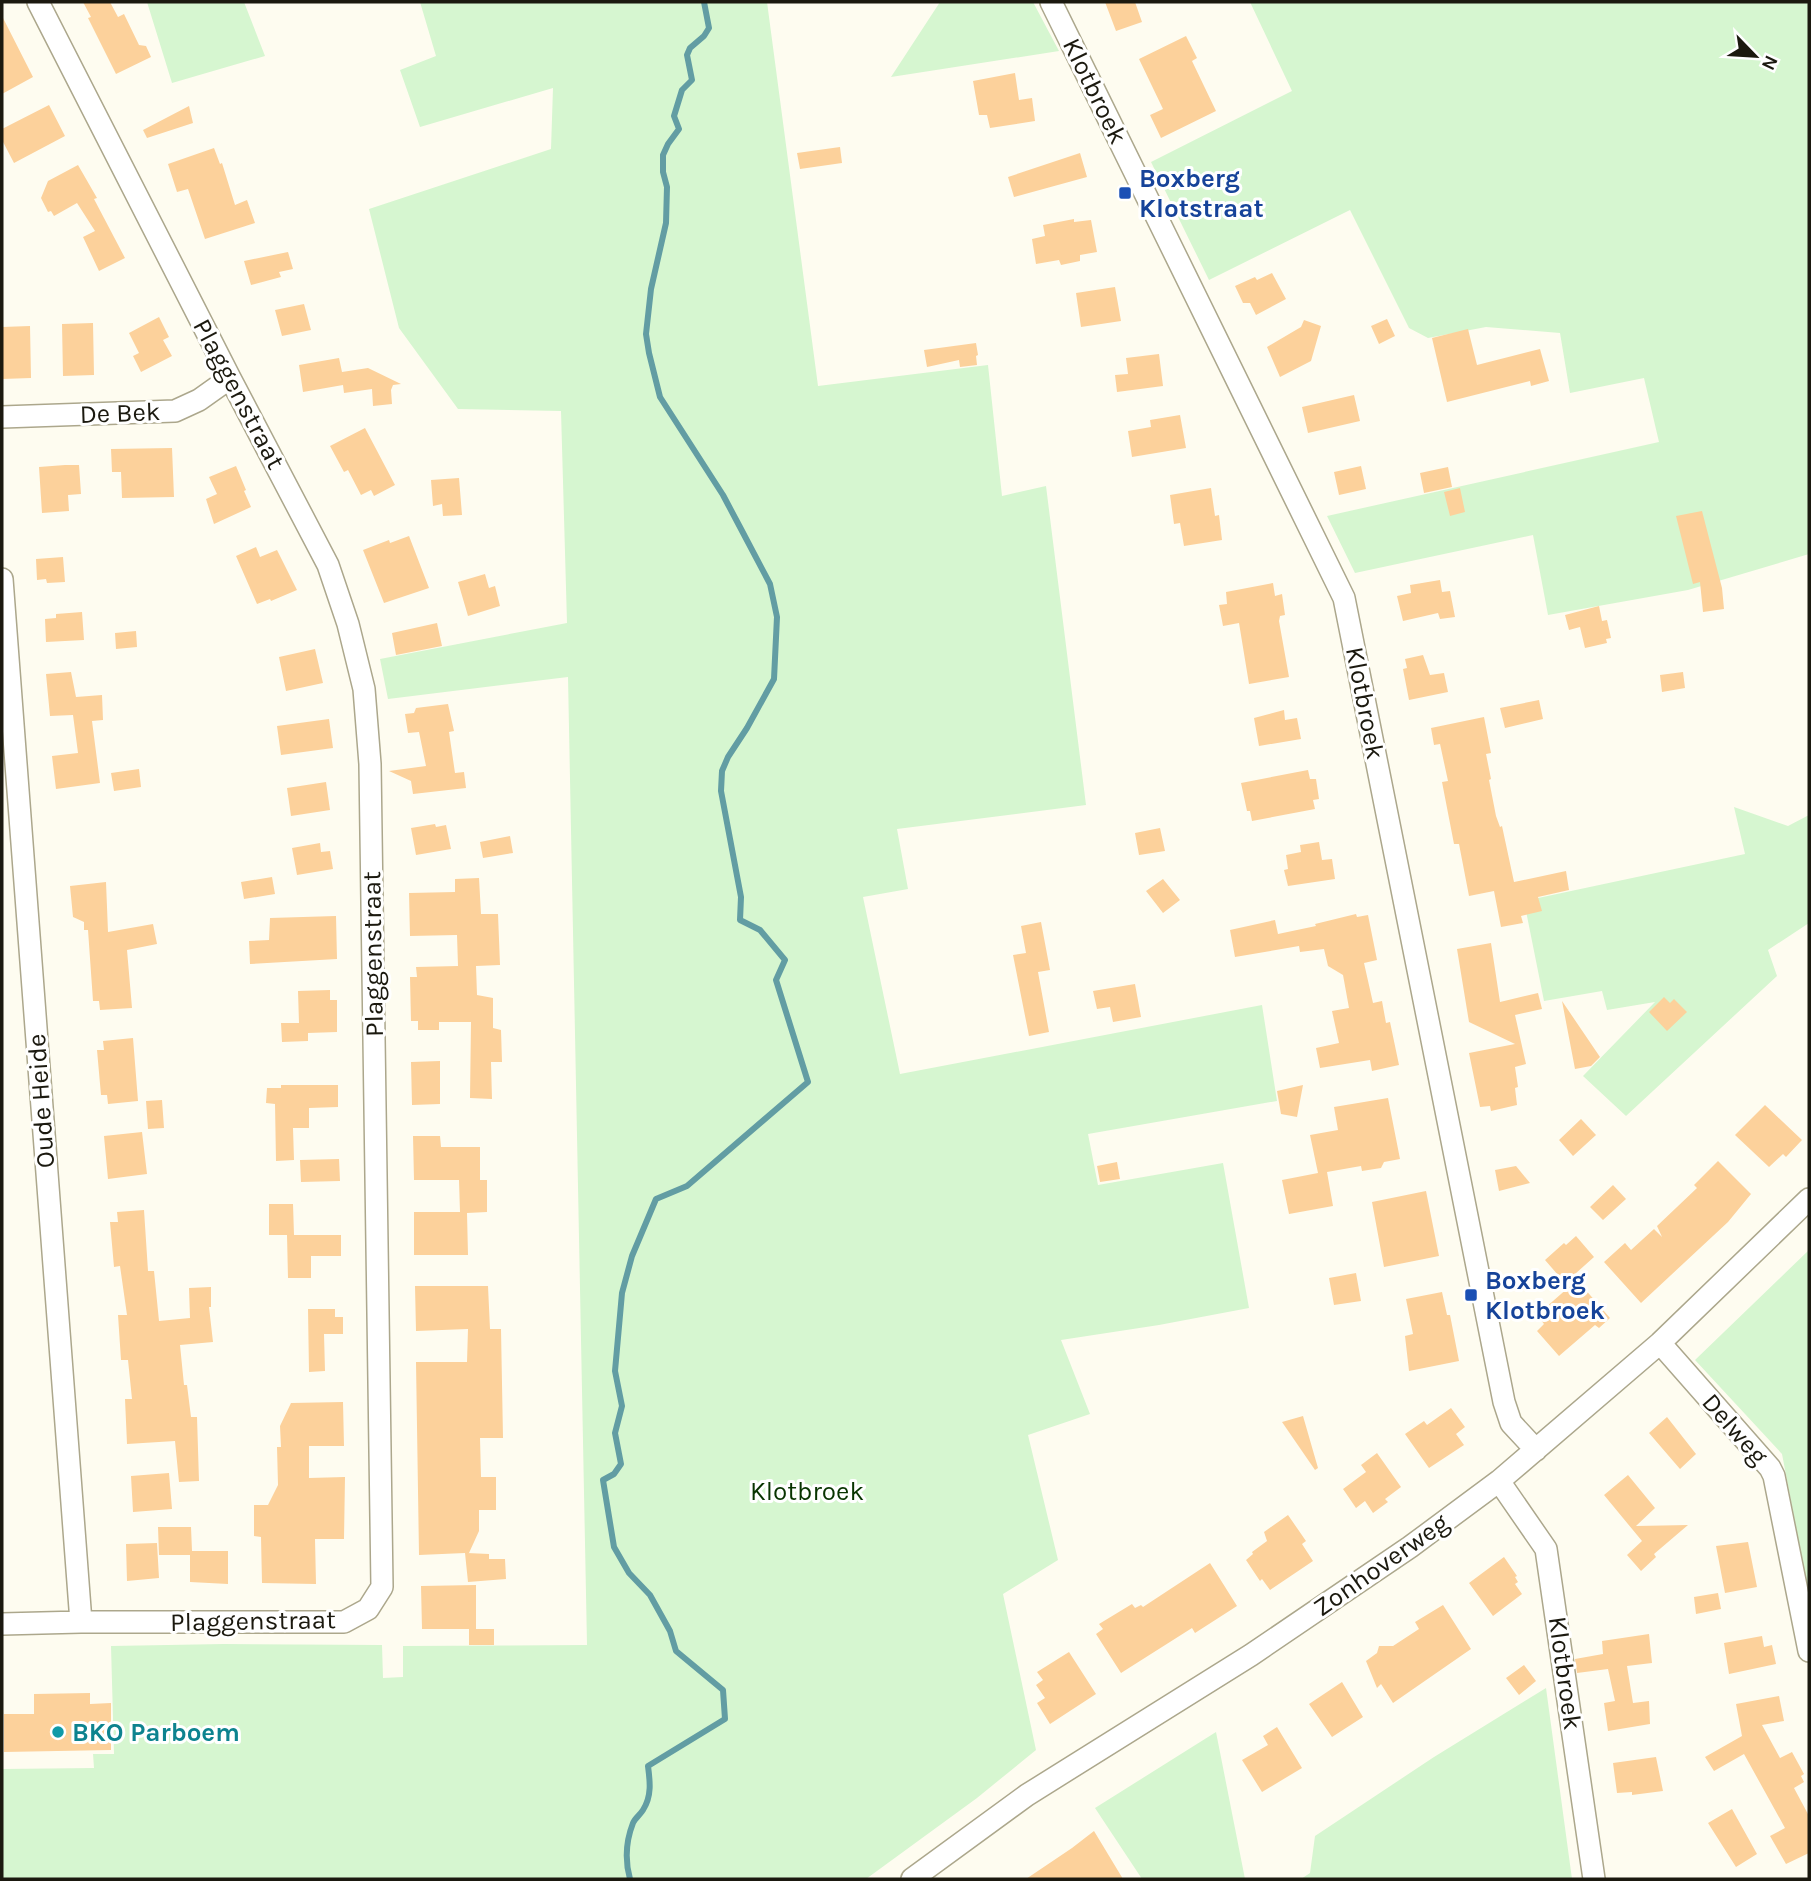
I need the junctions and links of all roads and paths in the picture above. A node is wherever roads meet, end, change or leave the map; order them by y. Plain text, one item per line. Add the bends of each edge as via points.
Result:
1 (38, 2) edge
2 (1051, 2) edge
3 (230, 378) junction
4 (2, 417) edge
5 (2, 579) edge
6 (1809, 1199) edge
7 (1660, 1343) junction
8 (1536, 1450) junction
9 (1499, 1481) junction
10 (81, 1622) junction
11 (2, 1624) edge
12 (1809, 1651) edge
13 (912, 1879) edge
14 (1594, 1879) edge

1 - 3 street, Plaggenstraat
2 - 8 street, Klotbroek via 1344,598 1504,1402 1511,1423
3 - 4 street, De Bek via 175,411
3 - 10 street, Plaggenstraat via 328,565 364,688 370,764 382,1587 368,1609 344,1622
5 - 10 street, Oude Heide
6 - 7 street, Zonhoverweg
7 - 8 street, Zonhoverweg
7 - 12 street, Delweg via 1774,1476
8 - 9 street, Zonhoverweg
9 - 13 street, Zonhoverweg via 1251,1655 1027,1795
9 - 14 street, Klotbroek via 1546,1549
10 - 11 street, Plaggenstraat

